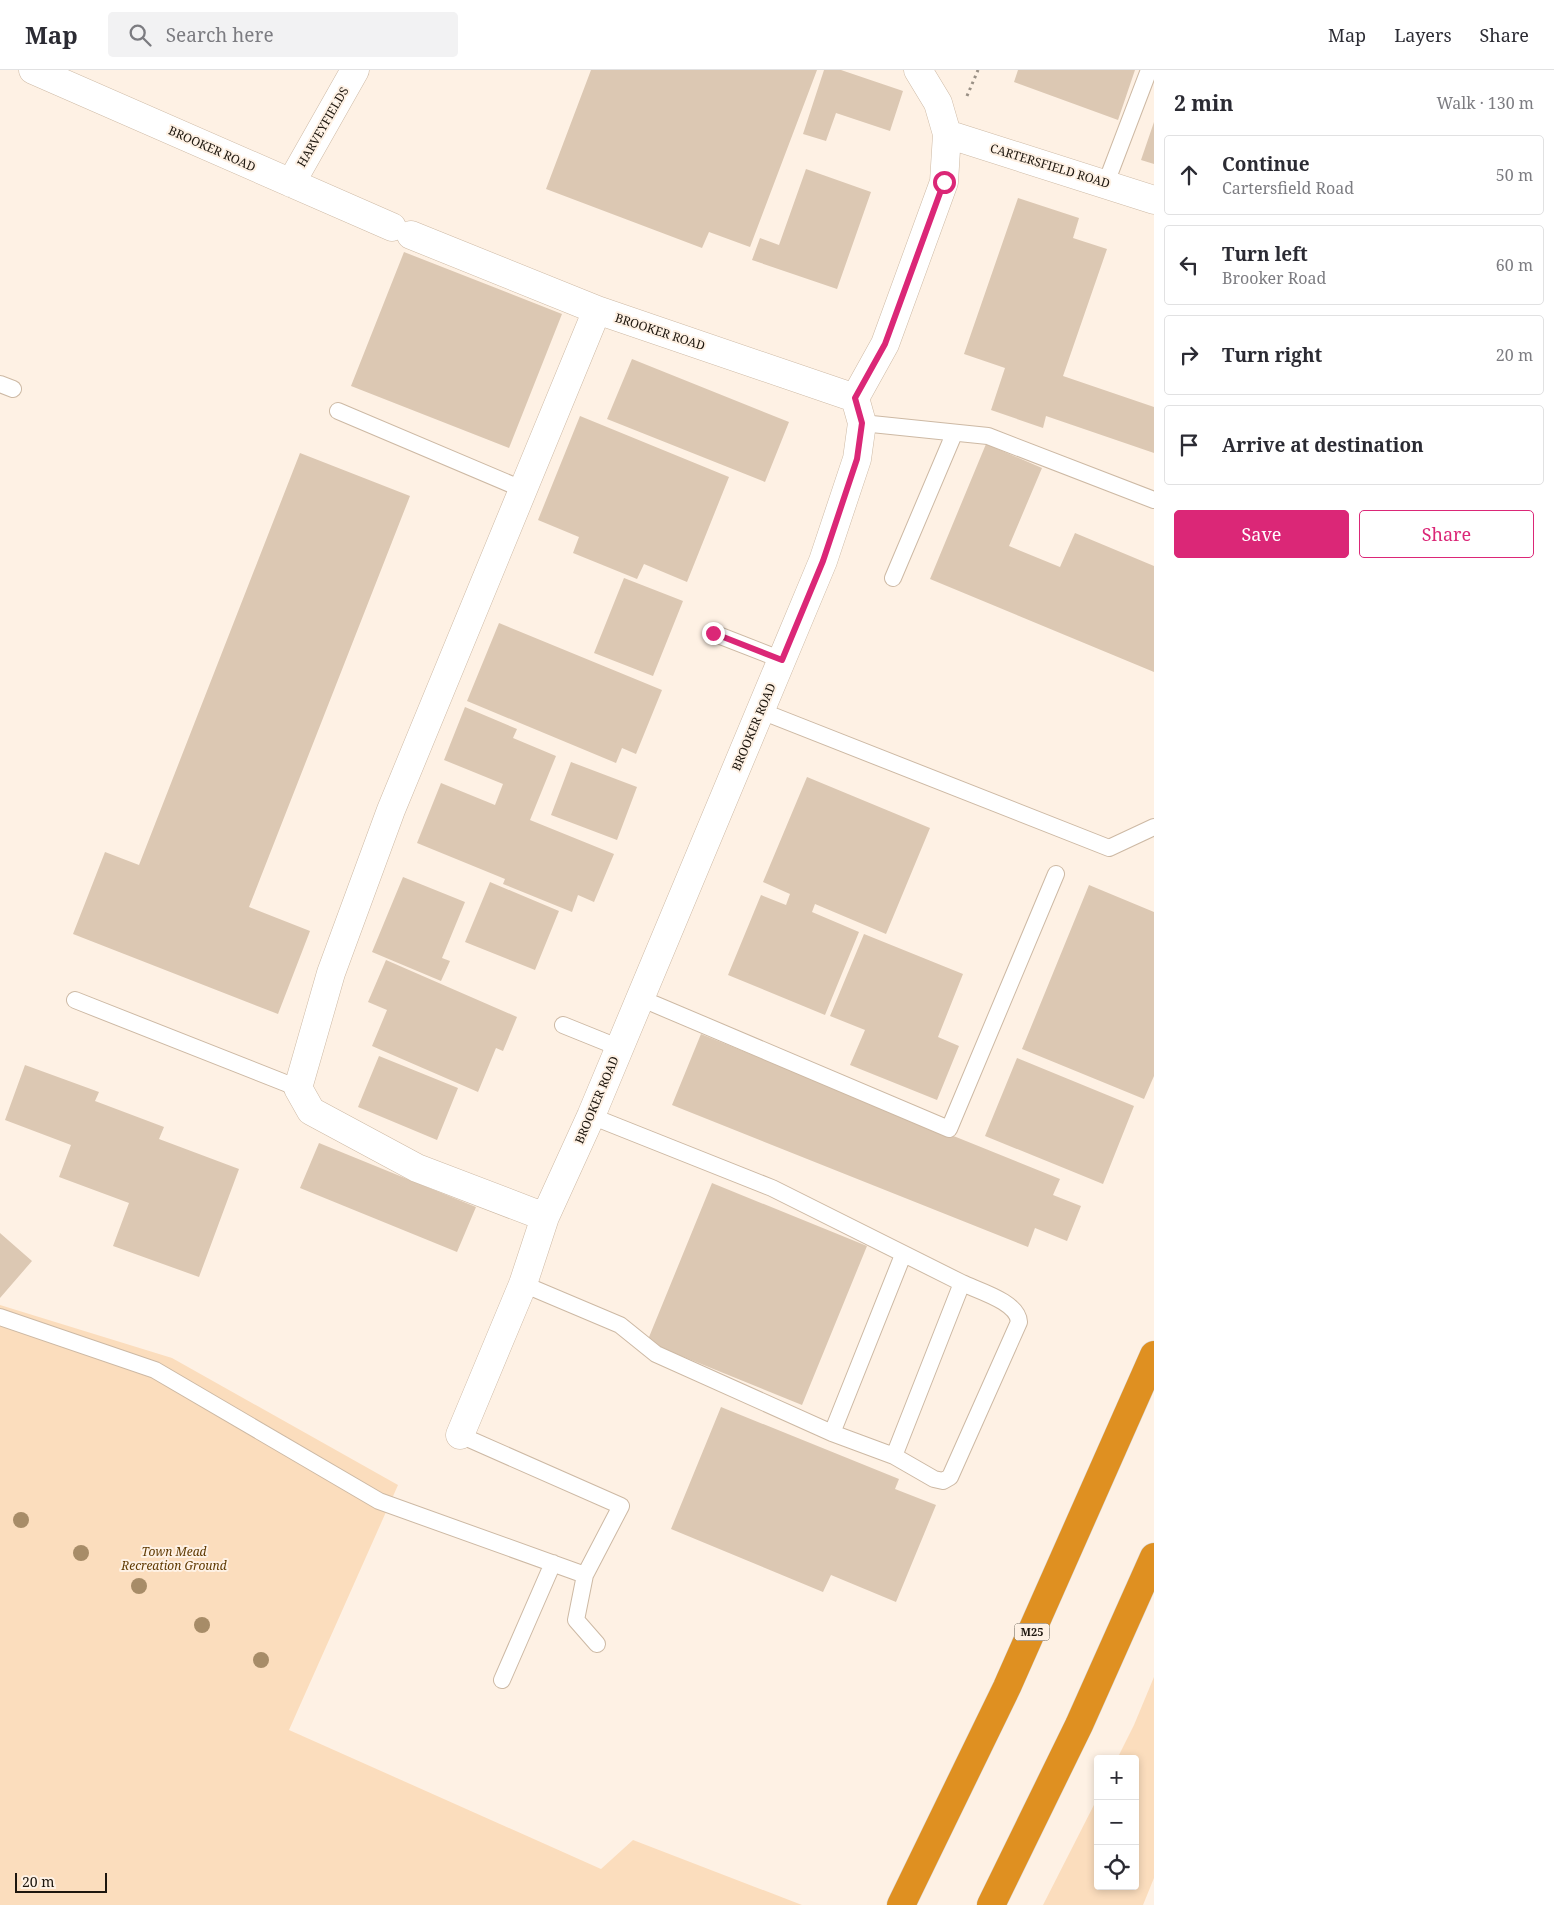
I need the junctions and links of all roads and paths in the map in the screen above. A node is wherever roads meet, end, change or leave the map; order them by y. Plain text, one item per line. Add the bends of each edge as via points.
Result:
1 (33, 70) edge
2 (355, 70) edge
3 (918, 70) edge
4 (1148, 70) edge
5 (946, 134) junction
6 (291, 183) junction
7 (1106, 183) junction
8 (1154, 200) edge
9 (596, 310) junction
10 (338, 411) dead end
11 (858, 411) junction
12 (954, 434) junction
13 (522, 489) junction
14 (1154, 500) edge
15 (893, 578) dead end
16 (713, 633) dead end
17 (782, 660) junction
18 (761, 711) junction
19 (1154, 827) edge
20 (1056, 874) dead end
21 (640, 998) junction
22 (75, 1000) dead end
23 (563, 1025) dead end
24 (620, 1048) junction
25 (298, 1088) junction
26 (591, 1116) junction
27 (545, 1217) junction
28 (903, 1255) junction
29 (962, 1282) junction
30 (523, 1284) junction
31 (0, 1317) edge
32 (1154, 1355) edge
33 (832, 1433) junction
34 (460, 1435) joint
35 (894, 1456) junction
36 (1154, 1558) edge
37 (553, 1563) junction
38 (585, 1575) junction
39 (597, 1644) dead end
40 (502, 1680) dead end
41 (901, 1905) edge
42 (991, 1905) edge

1 - 6 street, BROOKER ROAD
2 - 6 street, HARVEYFIELDS
3 - 5 street via 938,103
4 - 7 lane
5 - 7 street, CARTERSFIELD ROAD
5 - 11 street via 944,182
6 - 9 street, BROOKER ROAD
7 - 8 street, CARTERSFIELD ROAD
9 - 11 street, BROOKER ROAD
9 - 13 street
10 - 13 lane
11 - 12 lane
11 - 17 street, BROOKER ROAD via 857,459 823,561
12 - 14 lane via 988,436
12 - 15 lane
13 - 25 street via 387,819 331,973
16 - 17 lane
17 - 18 street, BROOKER ROAD
18 - 19 lane via 1109,848
18 - 21 street, BROOKER ROAD
20 - 21 lane via 949,1129
21 - 24 street, BROOKER ROAD
22 - 25 lane
23 - 24 lane
24 - 26 street, BROOKER ROAD
25 - 27 street via 311,1111 417,1168
26 - 27 street, BROOKER ROAD
26 - 28 lane via 772,1188
27 - 30 street, BROOKER ROAD
28 - 29 lane
28 - 33 lane
29 - 35 lane
29 - 35 lane via 1012,1306 1019,1322 950,1476 943,1481 934,1479
30 - 33 lane via 620,1325 656,1354
30 - 34 street, BROOKER ROAD
31 - 37 lane via 154,1370 379,1501
32 - 41 highway, M25 via 1007,1688
33 - 35 lane
34 - 38 lane via 621,1506
36 - 42 highway via 1079,1725
37 - 38 lane
37 - 40 lane
38 - 39 lane via 576,1620

